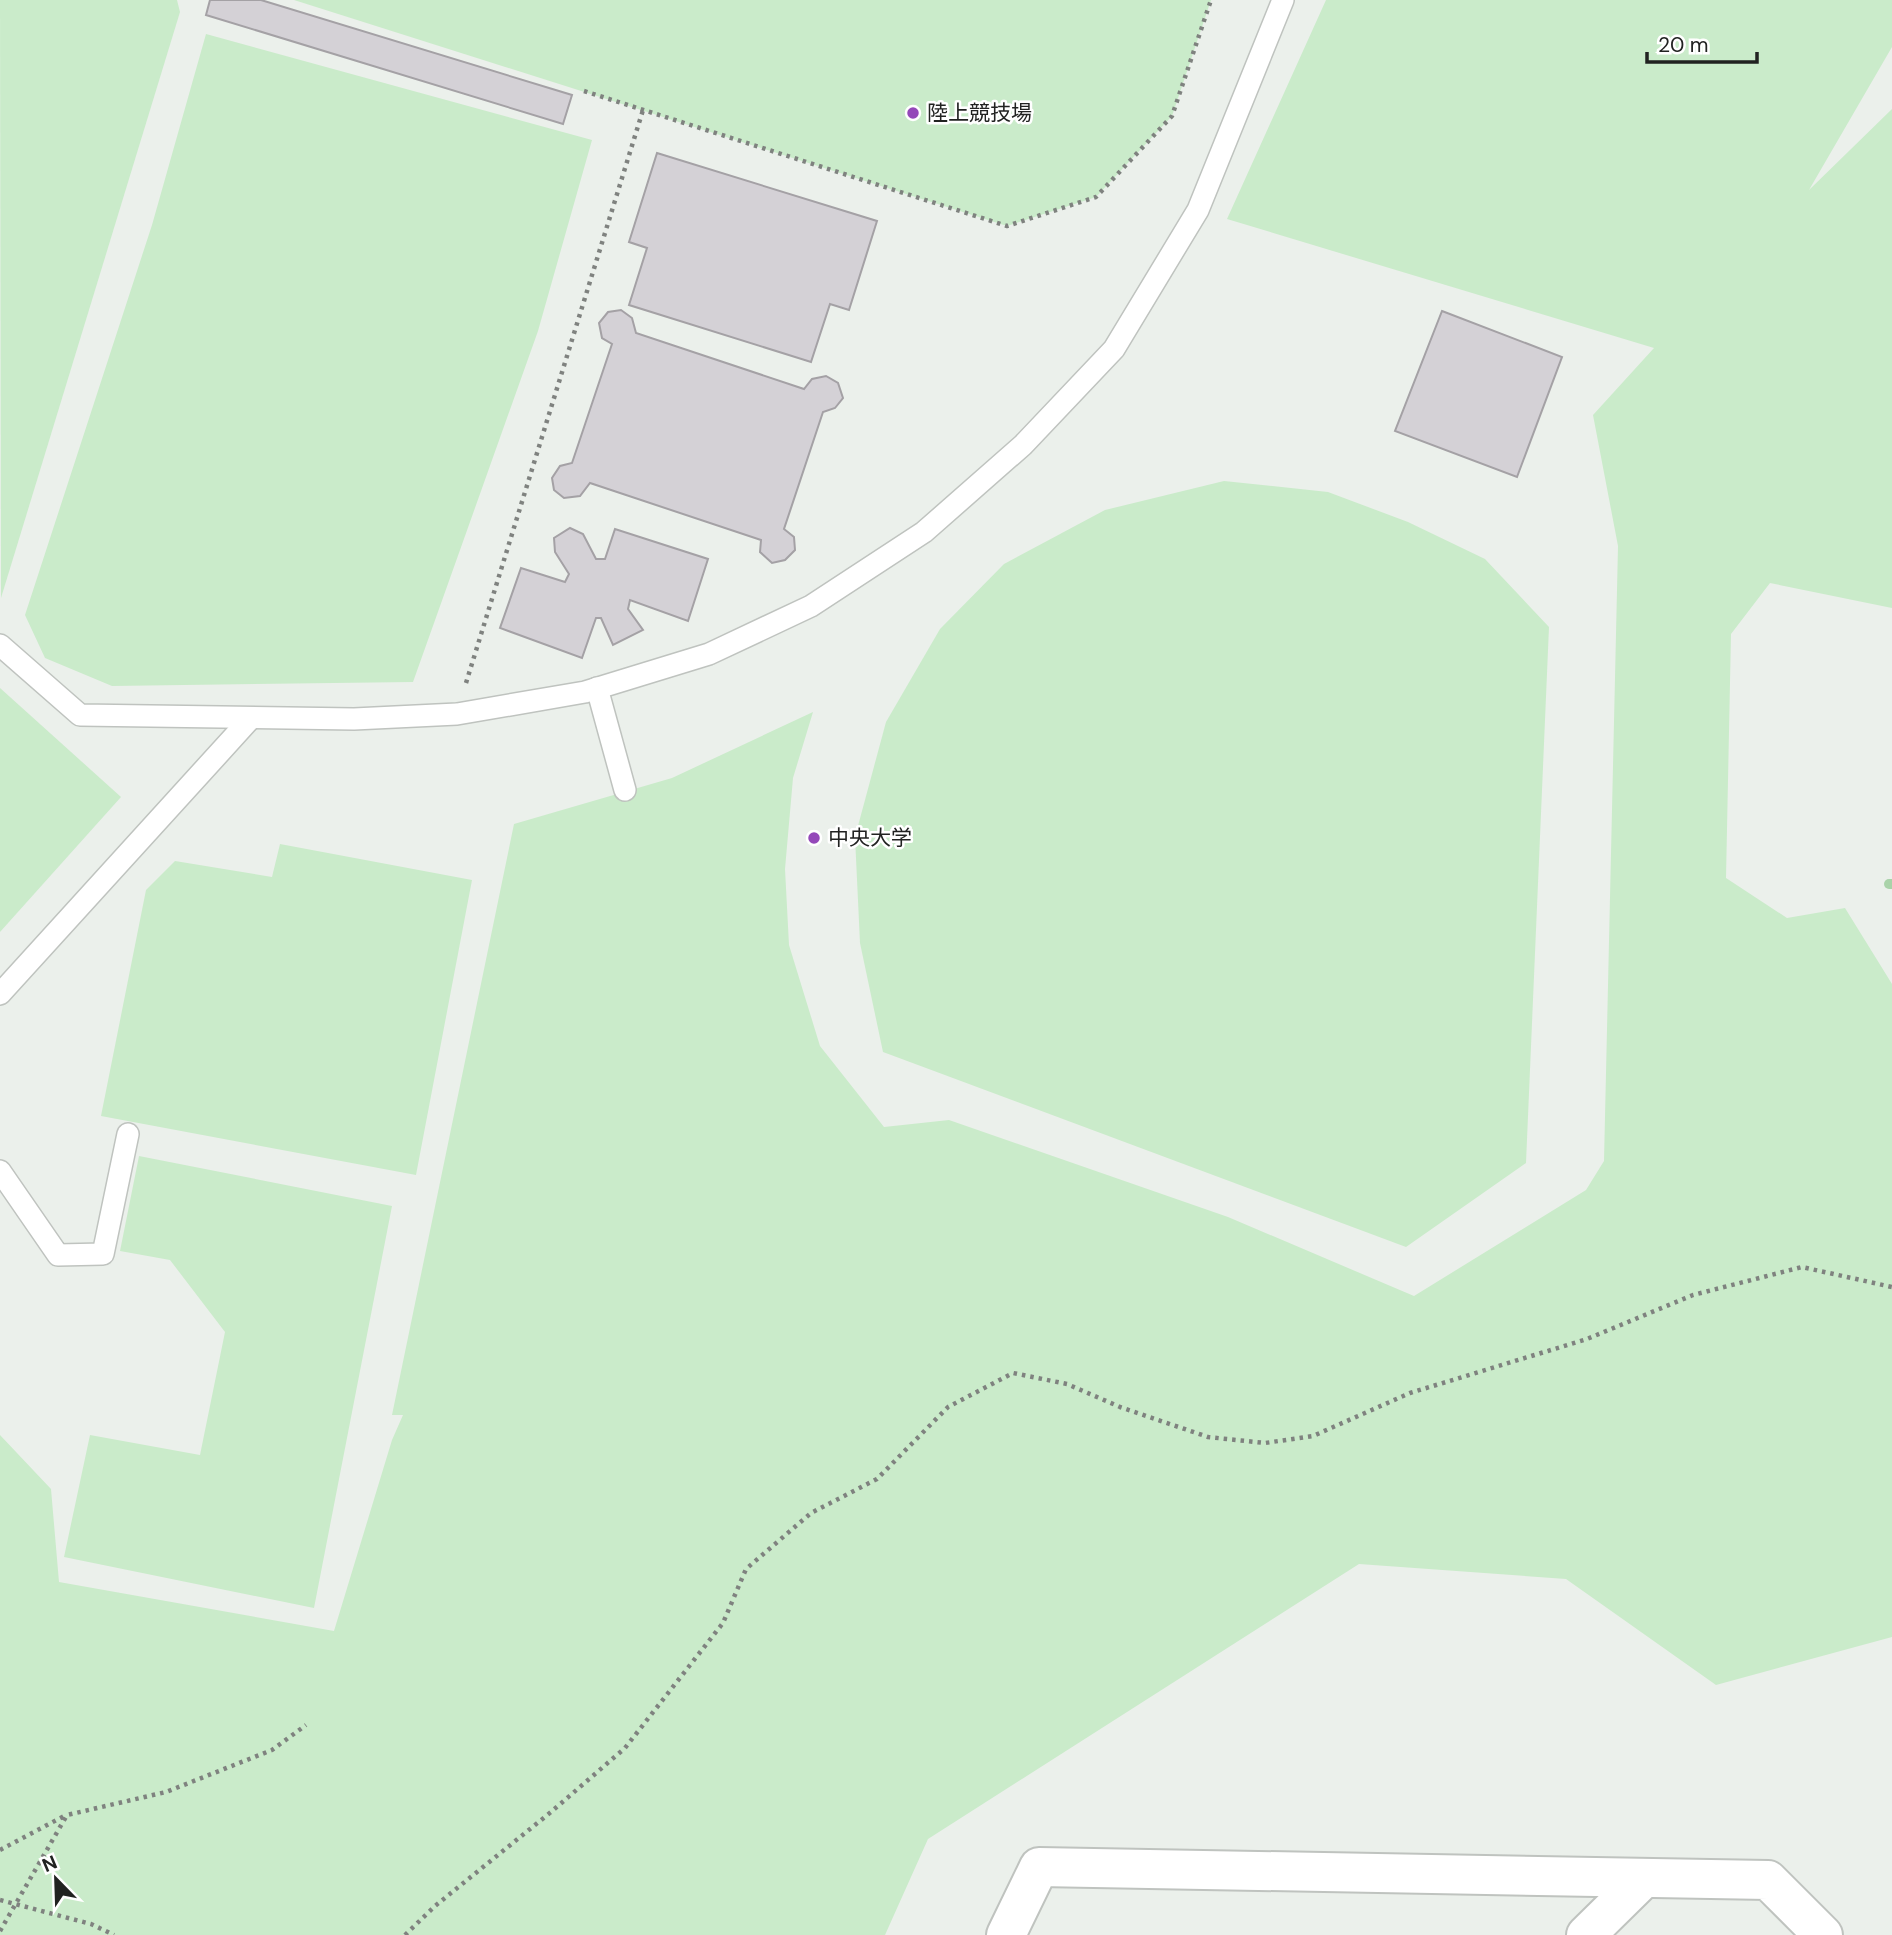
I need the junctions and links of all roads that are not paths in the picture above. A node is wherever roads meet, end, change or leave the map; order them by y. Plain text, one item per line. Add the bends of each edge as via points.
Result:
1 (1283, 0) edge
2 (0, 645) edge
3 (597, 688) junction
4 (250, 718) junction
5 (625, 790) dead end
6 (0, 994) edge
7 (128, 1135) dead end
8 (0, 1171) edge
9 (1644, 1878) junction
10 (1006, 1935) edge
11 (1586, 1935) edge
12 (1823, 1935) edge

1 - 3 lane via 1198,210 1114,349 1023,445 924,532 811,606 709,654
2 - 4 lane via 80,715
3 - 4 lane via 457,714
3 - 5 lane
4 - 6 lane
7 - 8 lane via 103,1254 58,1255
9 - 10 street via 1039,1867
9 - 11 street
9 - 12 street via 1768,1880

